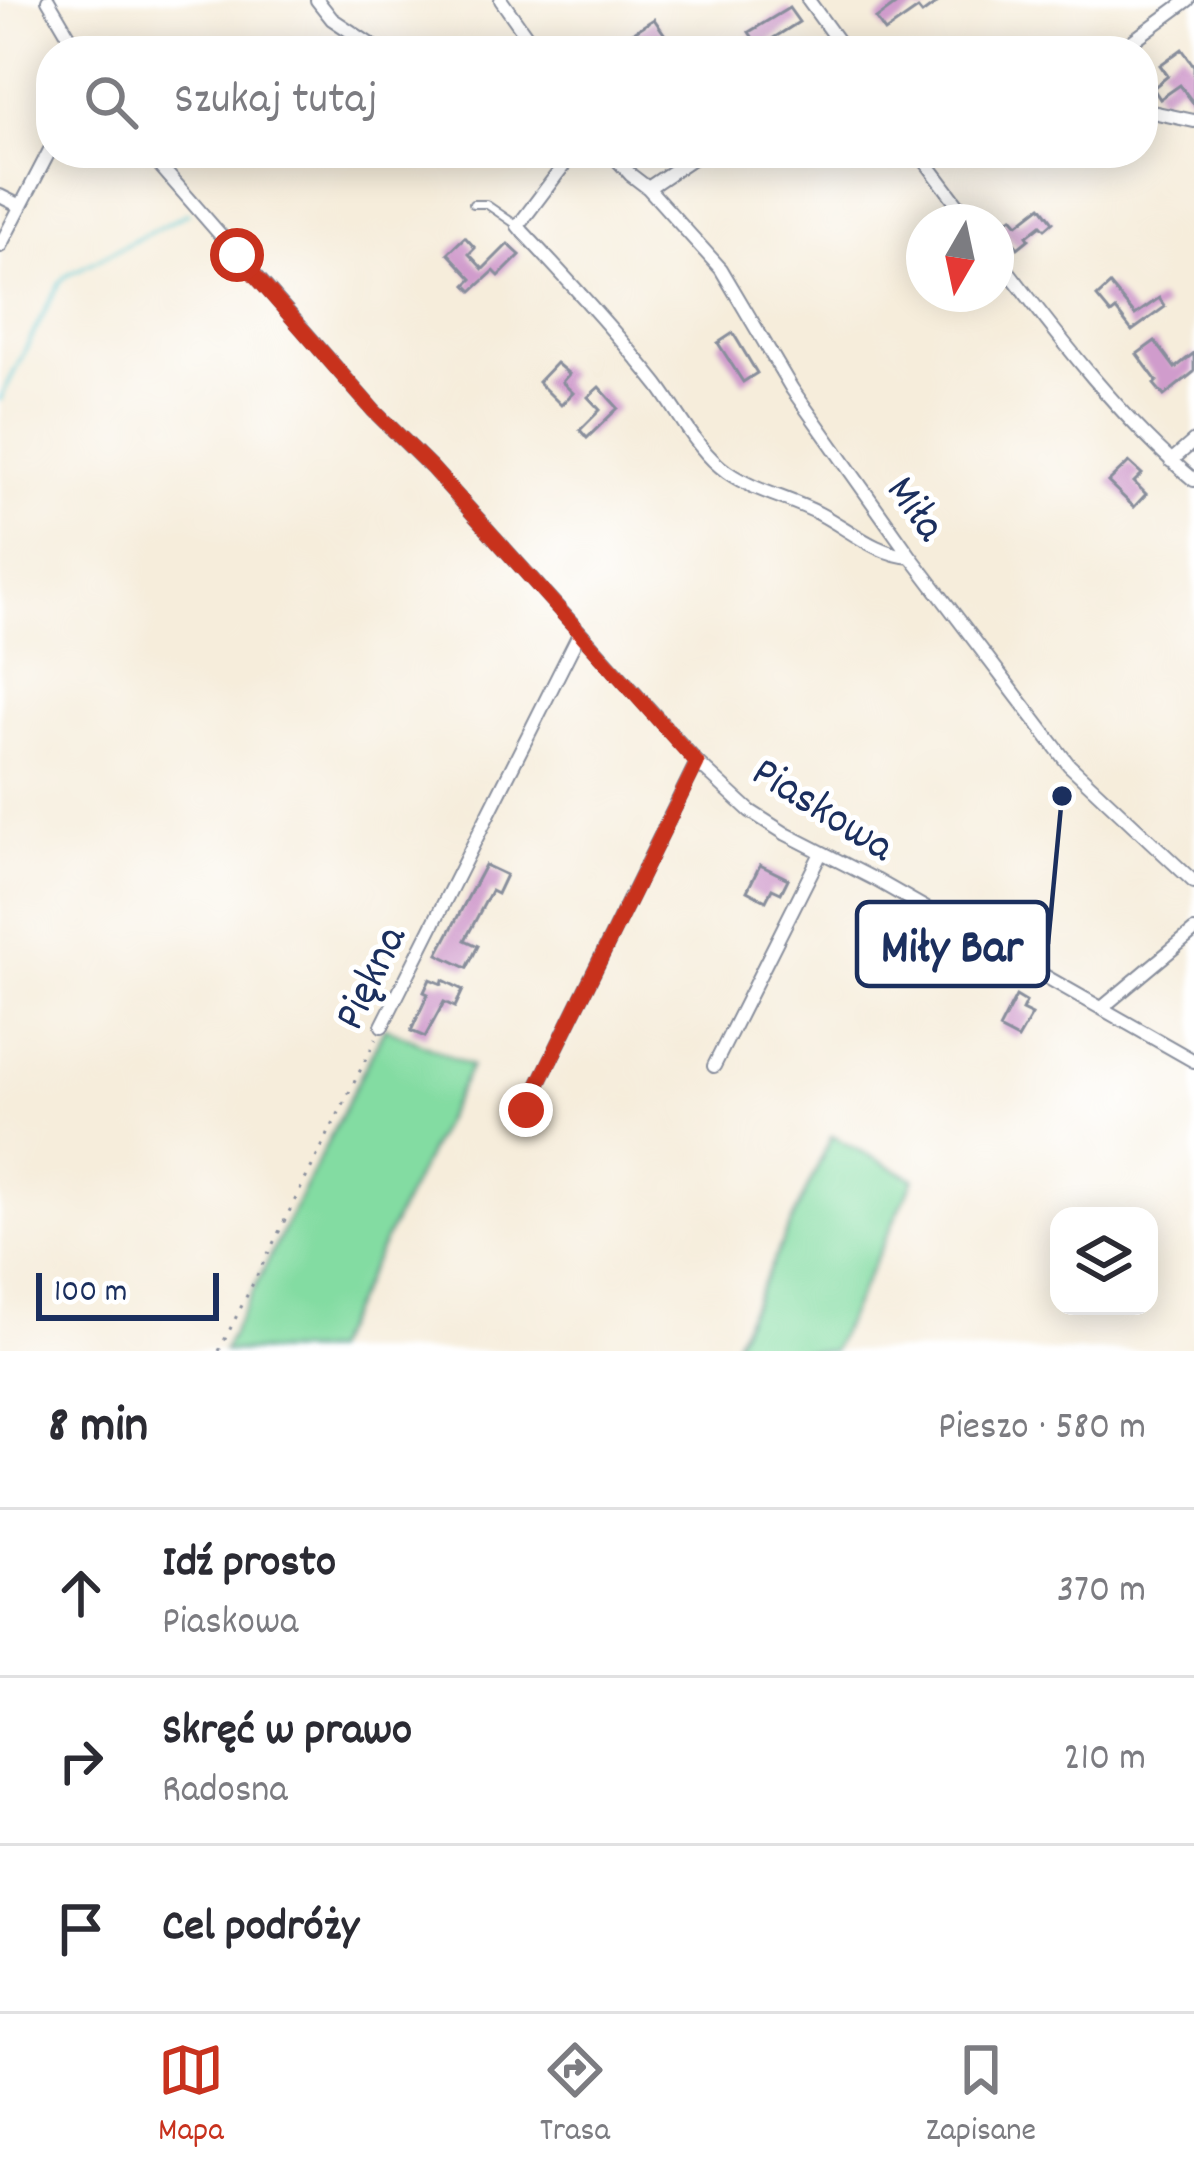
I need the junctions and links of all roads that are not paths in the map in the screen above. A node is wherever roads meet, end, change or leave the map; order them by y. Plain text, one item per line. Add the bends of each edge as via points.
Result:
1 (47, 0) edge
2 (317, 0) edge
3 (501, 0) edge
4 (808, 0) edge
5 (1188, 0) edge
6 (69, 36) edge
7 (358, 36) edge
8 (526, 36) edge
9 (834, 36) edge
10 (1139, 36) edge
11 (1158, 113) edge
12 (1194, 121) edge
13 (40, 168) edge
14 (162, 168) edge
15 (562, 168) edge
16 (625, 168) edge
17 (678, 168) edge
18 (930, 168) edge
19 (648, 188) junction
20 (0, 196) edge
21 (473, 204) dead end
22 (957, 204) edge
23 (20, 206) junction
24 (518, 226) junction
25 (0, 246) edge
26 (1014, 277) edge
27 (1194, 441) edge
28 (1171, 461) junction
29 (1194, 480) edge
30 (911, 557) junction
31 (579, 634) junction
32 (697, 763) junction
33 (821, 853) junction
34 (1192, 878) edge
35 (1194, 931) edge
36 (1103, 1007) junction
37 (382, 1026) road end
38 (1194, 1061) edge
39 (714, 1066) dead end
40 (526, 1110) dead end

1 - 6 street
2 - 7 street
3 - 8 street
4 - 9 street
5 - 10 street
11 - 12 street
13 - 23 street
14 - 31 street, Piaskowa
15 - 24 street
16 - 19 street, Miła
17 - 19 street
18 - 22 street
19 - 30 street, Miła via 722,269 792,389
20 - 23 street
21 - 24 lane
23 - 25 street
24 - 30 street via 724,471 890,556
26 - 28 street
27 - 28 street
28 - 29 street
30 - 34 street, Miła via 1070,765
31 - 32 street, Piaskowa
31 - 37 street, Piękna
32 - 33 street, Piaskowa via 750,811
32 - 40 street
33 - 36 street, Piaskowa
33 - 39 street
35 - 36 street
36 - 38 street, Piaskowa

